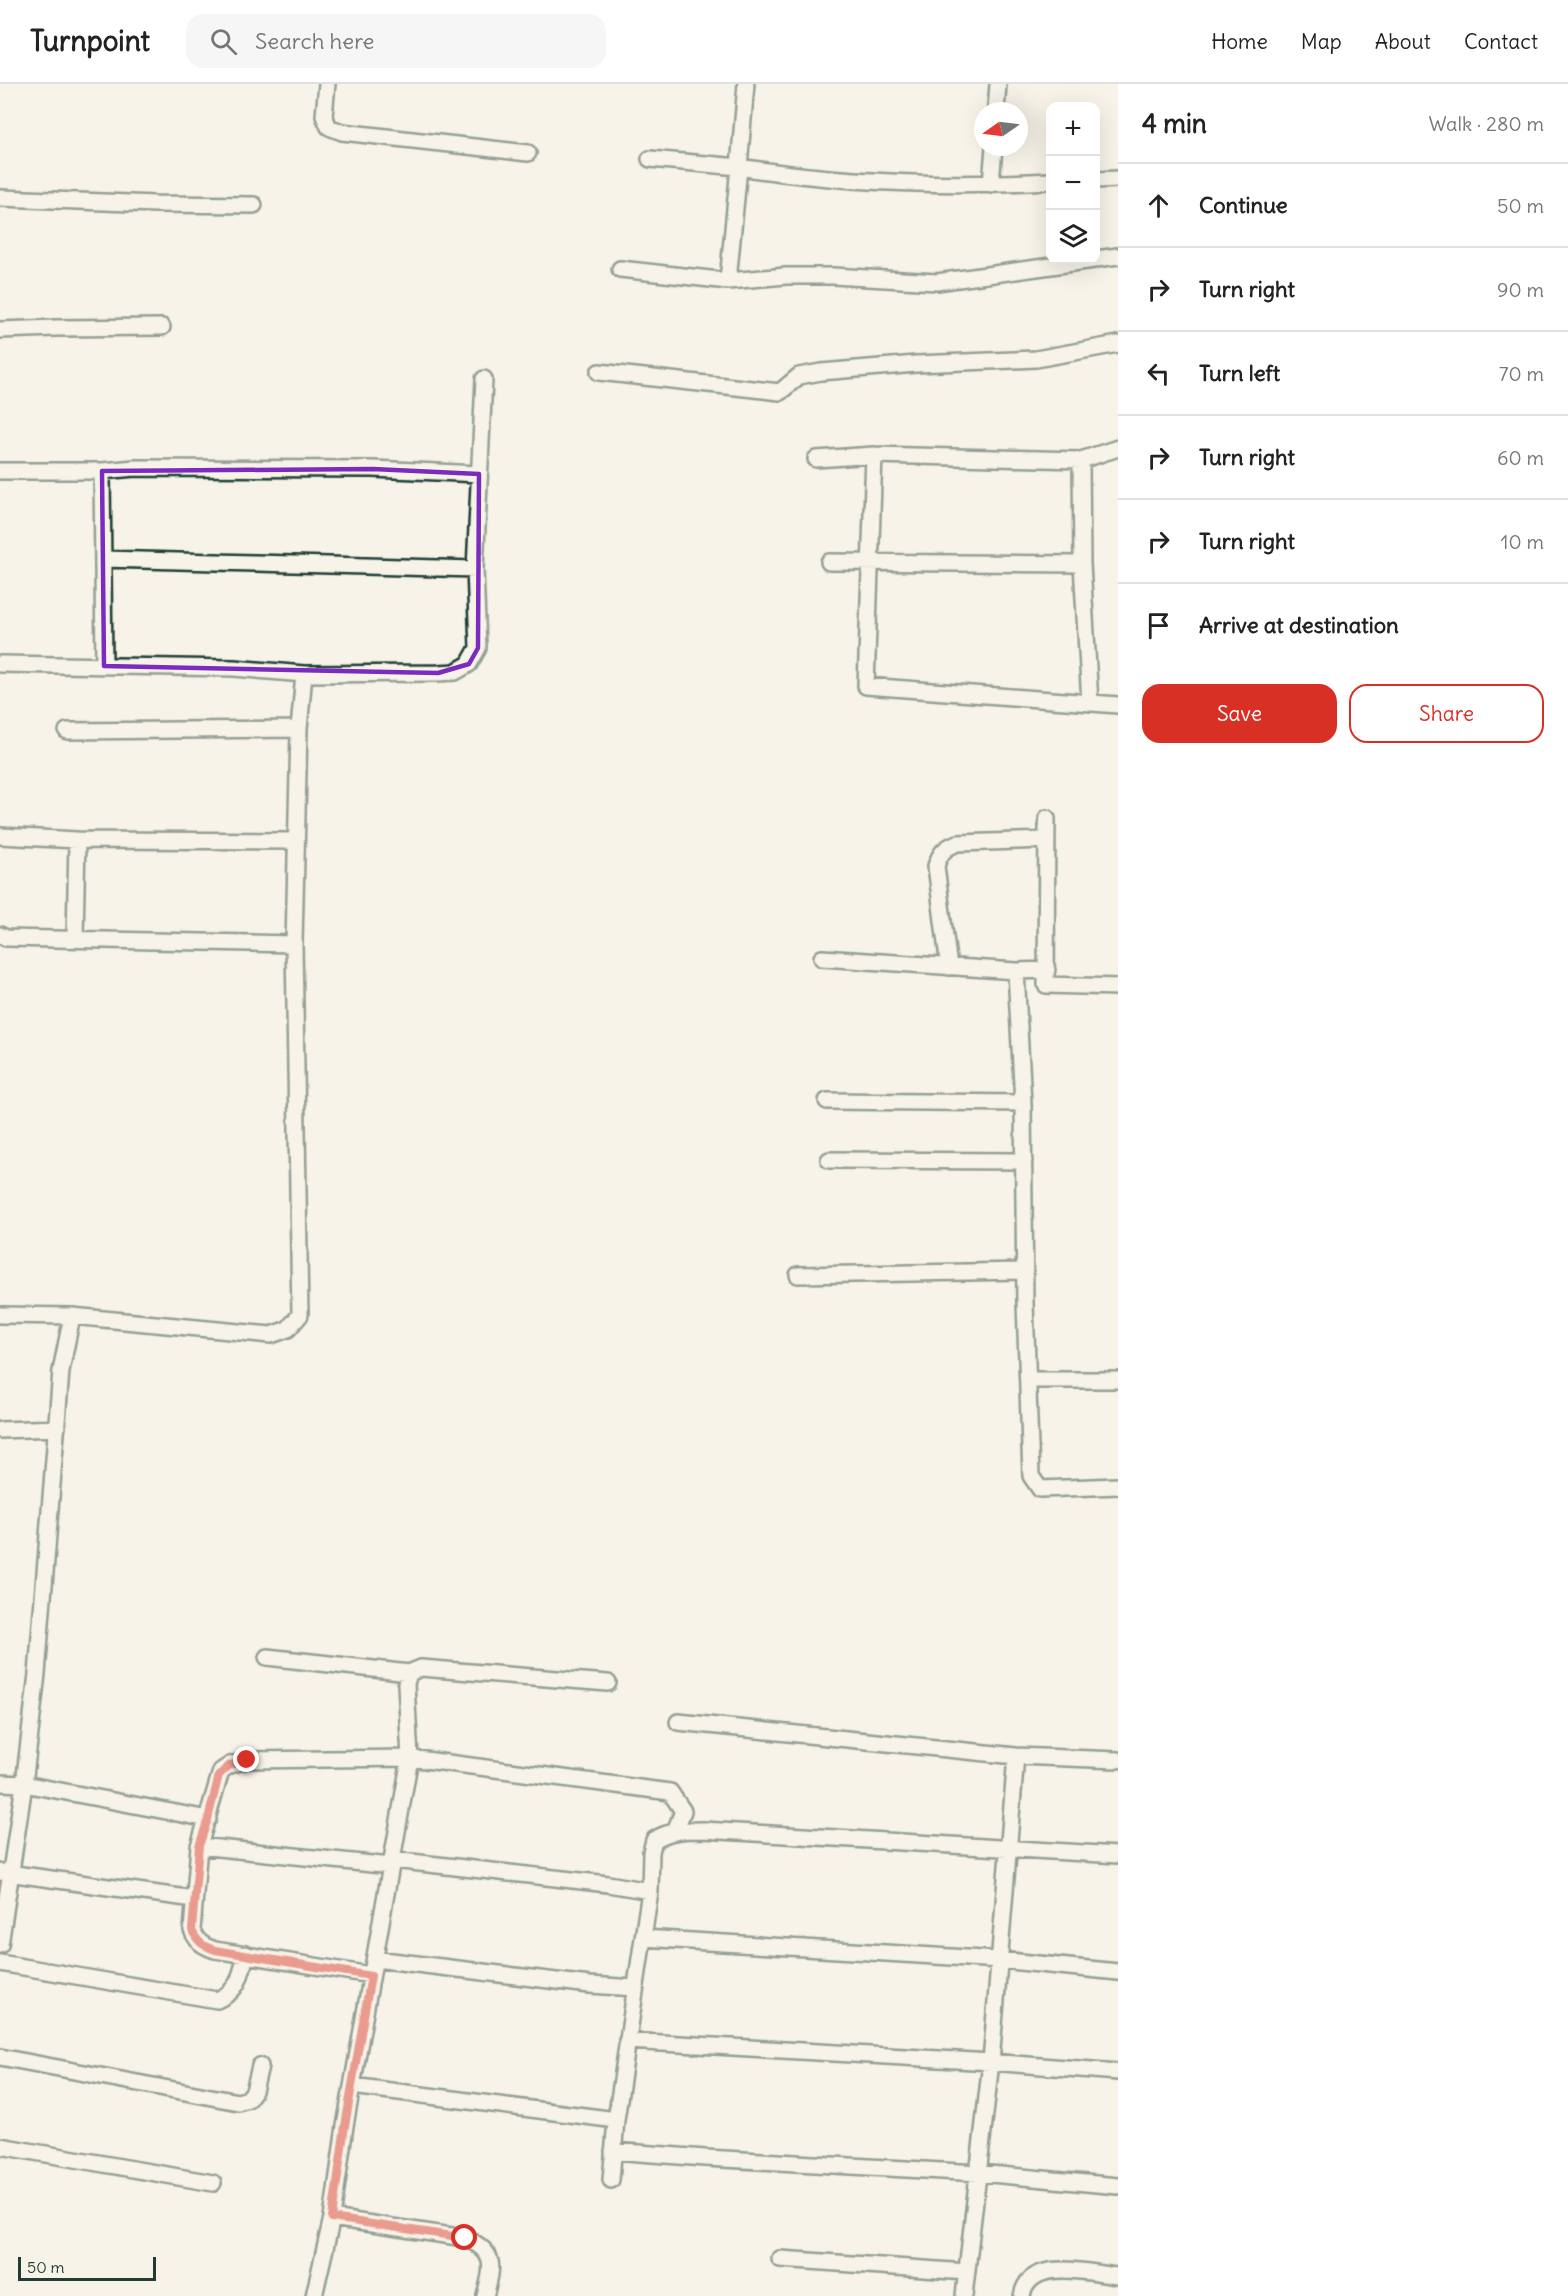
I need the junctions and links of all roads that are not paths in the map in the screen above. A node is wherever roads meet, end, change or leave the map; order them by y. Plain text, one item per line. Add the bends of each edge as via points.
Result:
1 (327, 84) edge
2 (746, 84) edge
3 (998, 84) edge
4 (997, 102) edge
5 (528, 153) dead end
6 (993, 156) edge
7 (650, 159) dead end
8 (739, 166) junction
9 (1118, 179) edge
10 (1100, 180) edge
11 (1046, 181) edge
12 (991, 184) junction
13 (0, 198) edge
14 (254, 205) dead end
15 (1118, 256) edge
16 (1100, 258) edge
17 (1061, 264) edge
18 (620, 269) dead end
19 (728, 281) junction
20 (162, 327) dead end
21 (0, 330) edge
22 (1118, 344) edge
23 (599, 372) dead end
24 (484, 379) dead end
25 (1118, 448) edge
26 (874, 454) junction
27 (816, 459) dead end
28 (1081, 460) junction
29 (0, 471) edge
30 (102, 471) junction
31 (479, 474) junction
32 (103, 559) junction
33 (829, 561) dead end
34 (870, 562) junction
35 (1082, 564) junction
36 (475, 569) junction
37 (0, 664) edge
38 (104, 666) junction
39 (304, 674) junction
40 (1090, 703) junction
41 (1118, 705) edge
42 (299, 729) junction
43 (67, 731) dead end
44 (1047, 818) dead end
45 (0, 836) edge
46 (77, 840) junction
47 (1047, 840) junction
48 (296, 842) junction
49 (0, 935) edge
50 (75, 939) junction
51 (294, 944) junction
52 (822, 958) dead end
53 (949, 967) junction
54 (1047, 970) junction
55 (1016, 971) junction
56 (1118, 987) edge
57 (827, 1101) dead end
58 (1023, 1102) junction
59 (829, 1160) dead end
60 (1024, 1161) junction
61 (1024, 1271) junction
62 (798, 1275) dead end
63 (0, 1315) edge
64 (72, 1316) junction
65 (1028, 1380) junction
66 (1118, 1380) edge
67 (57, 1428) junction
68 (0, 1430) edge
69 (1118, 1486) edge
70 (267, 1657) dead end
71 (409, 1673) junction
72 (608, 1683) dead end
73 (678, 1722) dead end
74 (1017, 1756) junction
75 (410, 1758) junction
76 (1118, 1760) edge
77 (0, 1783) edge
78 (24, 1784) junction
79 (208, 1819) junction
80 (675, 1831) junction
81 (199, 1846) junction
82 (1009, 1848) junction
83 (1118, 1855) edge
84 (392, 1863) junction
85 (5, 1873) edge
86 (650, 1891) junction
87 (194, 1899) junction
88 (643, 1938) junction
89 (0, 1945) edge
90 (246, 1954) junction
91 (375, 1959) junction
92 (1000, 1960) junction
93 (0, 1963) edge
94 (1118, 1972) edge
95 (371, 1976) junction
96 (635, 1988) junction
97 (627, 2041) junction
98 (0, 2057) edge
99 (991, 2062) junction
100 (260, 2066) dead end
101 (1118, 2072) edge
102 (352, 2086) junction
103 (615, 2120) junction
104 (0, 2146) edge
105 (613, 2151) junction
106 (978, 2173) junction
107 (611, 2180) dead end
108 (213, 2183) dead end
109 (1118, 2186) edge
110 (332, 2218) junction
111 (780, 2259) dead end
112 (967, 2272) junction
113 (1118, 2276) edge
114 (314, 2296) edge
115 (485, 2296) edge
116 (964, 2296) edge
117 (1022, 2296) edge

1 - 5 street via 324,116 329,127 342,132
2 - 8 street
3 - 4 street
6 - 12 street
7 - 8 street
8 - 12 street via 802,177
8 - 19 street
9 - 10 street
11 - 12 street
13 - 14 street
15 - 16 street
17 - 19 street via 937,282 833,276
18 - 19 street
20 - 21 street
22 - 23 street via 1036,359 821,372 799,376 780,392
24 - 31 street
25 - 28 street
26 - 27 street
26 - 28 street
26 - 34 street
28 - 35 street
29 - 30 street
30 - 31 street via 373,469
30 - 32 street
31 - 36 street
32 - 36 street
32 - 38 street
33 - 34 street
34 - 35 street
34 - 40 street via 866,686
35 - 40 street
36 - 39 street via 478,648 469,664 455,672
37 - 38 street
38 - 39 street via 234,668
39 - 42 street
40 - 41 street
42 - 43 street
42 - 48 street
44 - 47 street
45 - 46 street
46 - 48 street
46 - 50 street
47 - 53 street via 958,843 940,853 936,866
47 - 54 street
48 - 51 street
49 - 50 street
50 - 51 street
51 - 64 street via 300,1315 288,1329 271,1335
52 - 53 street
53 - 55 street
54 - 55 street
54 - 56 street via 1047,985
55 - 58 street
57 - 58 street
58 - 60 street
59 - 60 street
60 - 61 street
61 - 62 street
61 - 65 street
63 - 64 street
64 - 67 street via 61,1371
65 - 66 street
65 - 69 street via 1031,1476 1035,1484 1049,1490
67 - 68 street
67 - 78 street
70 - 71 street
71 - 72 street via 433,1668
71 - 75 street via 406,1684
73 - 74 street
74 - 76 street
74 - 82 street
75 - 79 street via 247,1760 230,1765 219,1775
75 - 80 street via 670,1792 683,1811
75 - 84 street
77 - 78 street
78 - 79 street
78 - 85 street
79 - 81 street
80 - 82 street
80 - 86 street via 654,1840
81 - 84 street
81 - 87 street
82 - 83 street
82 - 92 street
84 - 86 street
84 - 91 street
85 - 87 street
85 - 89 street
86 - 88 street
87 - 90 street via 192,1930 196,1939 215,1950
88 - 92 street
88 - 96 street
90 - 93 street via 240,1983 217,2000
90 - 95 street
91 - 95 street
91 - 96 street
92 - 94 street
92 - 99 street
95 - 102 street
96 - 97 street
97 - 99 street
97 - 103 street
98 - 100 street via 238,2102 248,2100 254,2091
99 - 101 street
99 - 106 street
102 - 103 street
102 - 110 street
103 - 105 street
104 - 108 street
105 - 106 street
105 - 107 street
106 - 109 street
106 - 112 street
110 - 114 street
110 - 115 street via 465,2238 479,2244 488,2252 492,2270
111 - 112 street
112 - 116 street
113 - 117 street via 1039,2272 1029,2278

